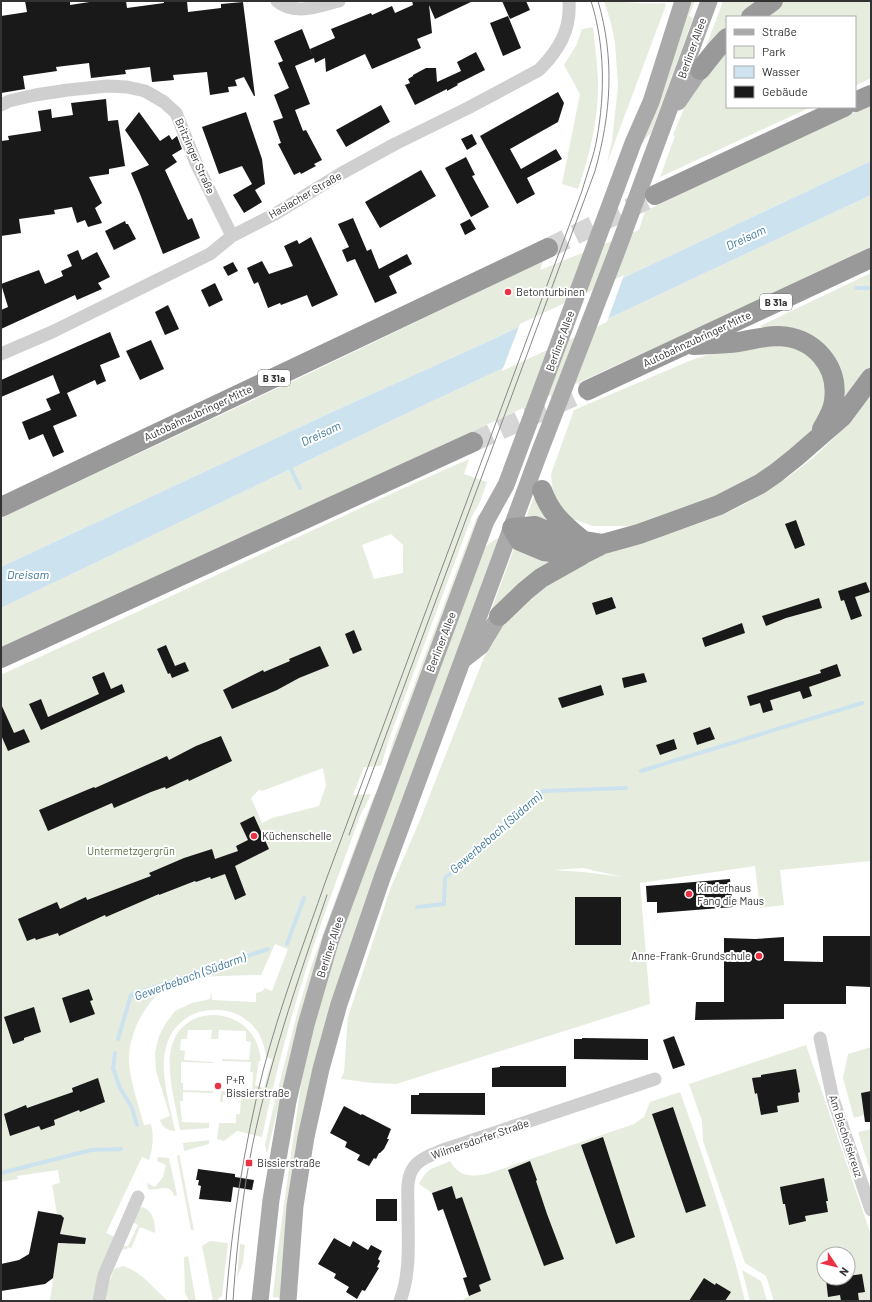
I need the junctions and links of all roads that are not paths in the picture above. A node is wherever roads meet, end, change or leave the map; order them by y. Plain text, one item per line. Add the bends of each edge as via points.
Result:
1 (277, 1) edge
2 (339, 1) edge
3 (569, 1) edge
4 (683, 1) edge
5 (709, 1) edge
6 (773, 1) edge
7 (752, 16) edge
8 (726, 39) edge
9 (700, 70) joint
10 (871, 95) edge
11 (856, 102) edge
12 (1, 105) edge
13 (842, 108) edge
14 (662, 126) junction
15 (655, 195) tunnel mouth
16 (232, 236) junction
17 (548, 248) tunnel mouth
18 (871, 258) edge
19 (681, 346) junction
20 (1, 354) edge
21 (871, 378) edge
22 (588, 390) tunnel mouth
23 (816, 439) junction
24 (473, 442) tunnel mouth
25 (534, 491) junction
26 (1, 507) edge
27 (486, 521) junction
28 (512, 528) junction
29 (584, 547) junction
30 (499, 616) joint
31 (1, 658) edge
32 (462, 660) junction
33 (820, 1038) dead end
34 (655, 1079) dead end
35 (138, 1197) dead end
36 (871, 1210) edge
37 (99, 1301) edge
38 (260, 1301) edge
39 (288, 1301) edge
40 (400, 1301) edge

1 - 2 street via 282,6 294,10
3 - 16 street, Haslacher Straße via 568,20 561,44 539,70 395,144
4 - 27 main road, Berliner Allee via 650,102 506,485
5 - 14 main road, Berliner Allee
6 - 7 highway
8 - 9 highway
9 - 14 main road
10 - 11 highway
12 - 16 street, Britzinger Straße via 35,95 107,86 146,91 176,113 196,162
13 - 15 highway
14 - 25 main road, Berliner Allee via 538,456
16 - 20 street, Haslacher Straße via 210,254 52,332
17 - 26 highway, Autobahnzubringer Mitte / B 31a
18 - 19 highway, Autobahnzubringer Mitte / B 31a
19 - 22 highway, Autobahnzubringer Mitte / B 31a
19 - 23 highway via 778,336 791,338 812,347 827,362 834,384 834,402 830,415
21 - 23 highway via 842,417
23 - 29 highway via 776,473 724,503 639,534
24 - 31 highway
25 - 28 main road
25 - 29 highway
27 - 28 main road
27 - 38 main road, Berliner Allee via 331,939 306,1025 288,1101 271,1200
28 - 29 highway via 535,526
28 - 32 main road
29 - 30 highway via 541,578
30 - 32 main road via 480,646
32 - 39 main road via 358,947 321,1069 306,1136 295,1206
33 - 36 street, Am Bischofskreuz via 832,1099
34 - 40 street, Wilmersdorfer Straße via 420,1160 412,1169 408,1184 408,1260 406,1288
35 - 37 street via 104,1275

